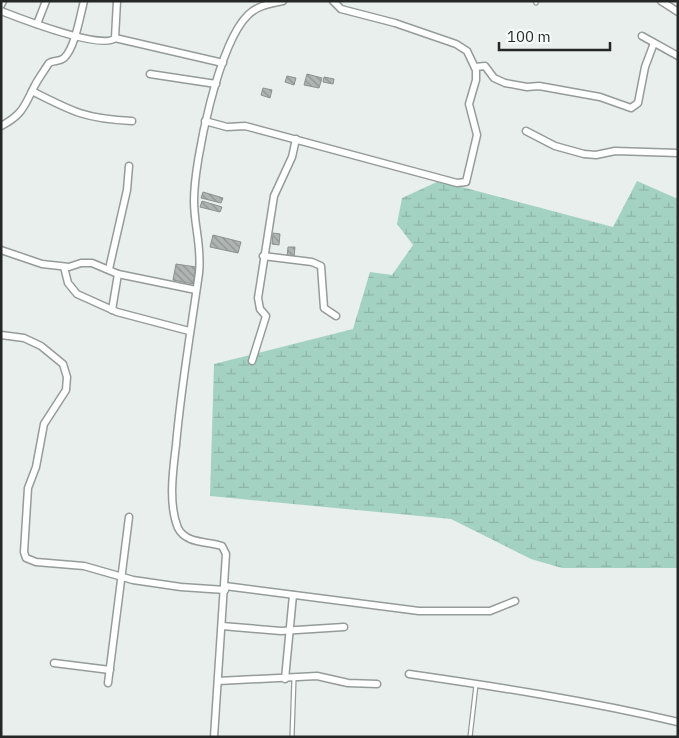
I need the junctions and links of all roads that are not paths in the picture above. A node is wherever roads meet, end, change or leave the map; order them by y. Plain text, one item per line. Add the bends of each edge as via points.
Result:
1 (3, 1) edge
2 (46, 1) edge
3 (84, 1) edge
4 (117, 1) edge
5 (283, 1) edge
6 (332, 1) edge
7 (661, 1) edge
8 (1, 5) edge
9 (1, 12) edge
10 (678, 12) edge
11 (37, 24) junction
12 (75, 36) junction
13 (642, 36) dead end
14 (115, 38) junction
15 (654, 43) junction
16 (678, 56) edge
17 (223, 63) junction
18 (475, 67) junction
19 (150, 74) dead end
20 (216, 84) junction
21 (32, 91) junction
22 (132, 121) dead end
23 (205, 121) junction
24 (1, 126) edge
25 (526, 131) dead end
26 (296, 139) junction
27 (678, 153) edge
28 (129, 166) dead end
29 (1, 250) edge
30 (263, 256) junction
31 (64, 267) junction
32 (109, 269) junction
33 (118, 274) junction
34 (196, 290) junction
35 (112, 310) junction
36 (336, 316) dead end
37 (189, 331) junction
38 (1, 335) edge
39 (252, 361) dead end
40 (129, 517) dead end
41 (121, 577) junction
42 (225, 588) junction
43 (293, 596) junction
44 (514, 601) dead end
45 (222, 626) junction
46 (344, 627) dead end
47 (290, 630) junction
48 (54, 663) dead end
49 (110, 670) junction
50 (409, 674) dead end
51 (294, 678) junction
52 (285, 679) junction
53 (218, 681) junction
54 (108, 683) dead end
55 (377, 684) dead end
56 (476, 684) junction
57 (678, 722) edge
58 (214, 737) edge
59 (292, 737) edge
60 (470, 737) edge

1 - 8 street
2 - 11 street
3 - 12 street
4 - 14 street
5 - 17 street via 263,5 247,16
6 - 18 street via 341,9 386,20 456,44 467,51
7 - 10 street
9 - 11 street
11 - 12 street
12 - 14 street via 103,42
12 - 21 street via 66,56 49,63
13 - 15 street
14 - 17 street
15 - 16 street
15 - 18 street via 645,67 640,100 636,107 631,108 600,97 505,83 494,78 485,66
17 - 20 street
18 - 26 street via 476,80 469,104 477,134 464,183
19 - 20 street
20 - 23 street
21 - 22 street via 80,115
21 - 24 street via 20,113
23 - 26 street via 227,127 244,126
23 - 34 street via 194,201 200,245
25 - 27 street via 555,146 584,154 615,151
26 - 30 street via 292,158 274,196
28 - 32 street via 127,190
29 - 31 street via 34,262
30 - 36 street via 321,266 324,308
30 - 39 street via 258,298 260,309 266,316
31 - 32 street via 92,263
31 - 35 street via 74,292
32 - 33 street
33 - 34 street
33 - 35 street
34 - 37 street
35 - 37 street
37 - 42 street via 175,455 174,511 178,526 187,538 224,548
38 - 41 street via 24,338 41,346 63,364 68,377 66,390 44,424 36,467 26,495 26,558 36,562 84,566
40 - 41 street
41 - 42 street via 181,587
41 - 49 street
42 - 43 street
42 - 45 street
43 - 44 street via 419,611 490,611
43 - 47 street
45 - 47 street
45 - 53 street
46 - 47 street
47 - 52 street
48 - 49 street
49 - 54 street
50 - 56 street
51 - 52 street
51 - 55 street via 317,676 348,683
51 - 59 lane
52 - 53 street
53 - 58 street
56 - 57 street
56 - 60 lane

